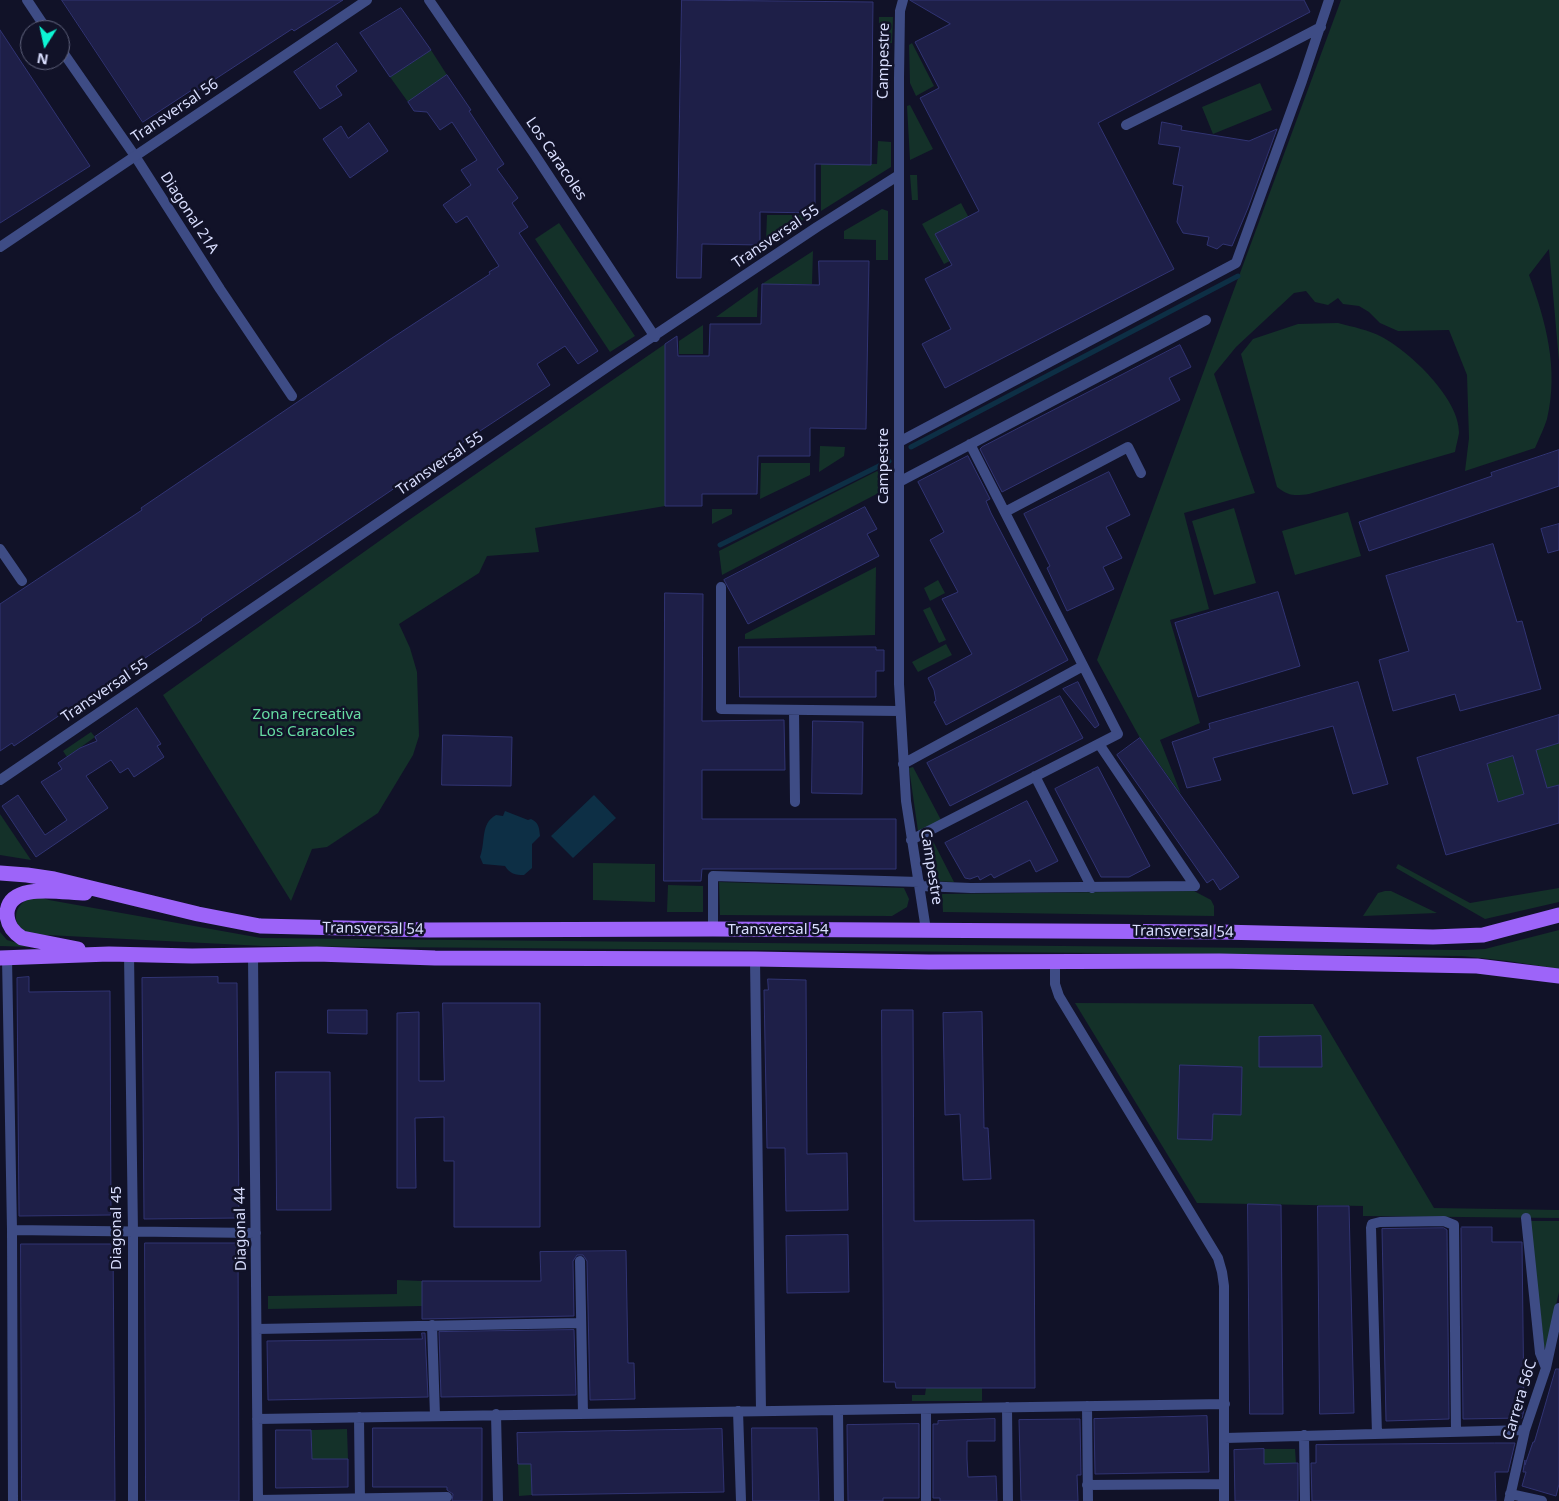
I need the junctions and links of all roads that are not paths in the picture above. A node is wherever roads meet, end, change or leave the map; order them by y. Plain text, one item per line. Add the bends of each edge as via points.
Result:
1 (27, 0) edge
2 (368, 0) edge
3 (429, 0) edge
4 (902, 0) edge
5 (1329, 0) edge
6 (40, 20) edge
7 (1321, 27) junction
8 (70, 62) edge
9 (1126, 125) dead end
10 (135, 156) junction
11 (899, 175) junction
12 (0, 247) edge
13 (1206, 320) dead end
14 (655, 337) junction
15 (292, 396) dead end
16 (899, 442) junction
17 (970, 444) junction
18 (1141, 473) dead end
19 (899, 482) junction
20 (1004, 512) junction
21 (0, 549) edge
22 (22, 581) dead end
23 (720, 587) dead end
24 (1083, 666) junction
25 (794, 710) junction
26 (900, 711) junction
27 (1099, 744) junction
28 (903, 764) junction
29 (1035, 776) junction
30 (0, 780) edge
31 (795, 802) dead end
32 (911, 840) junction
33 (0, 873) edge
34 (919, 884) junction
35 (1092, 888) junction
36 (114, 894) junction
37 (1559, 915) edge
38 (713, 929) junction
39 (926, 930) junction
40 (109, 954) junction
41 (129, 954) junction
42 (253, 956) junction
43 (4, 958) edge
44 (755, 958) junction
45 (1055, 962) junction
46 (1559, 976) edge
47 (1526, 1218) dead end
48 (12, 1230) junction
49 (133, 1232) junction
50 (256, 1233) junction
51 (580, 1261) dead end
52 (1559, 1308) edge
53 (581, 1323) junction
54 (432, 1325) junction
55 (257, 1330) junction
56 (1546, 1368) junction
57 (1225, 1404) junction
58 (1087, 1406) junction
59 (1007, 1407) junction
60 (926, 1409) junction
61 (838, 1410) junction
62 (738, 1411) junction
63 (761, 1411) junction
64 (496, 1414) junction
65 (583, 1414) junction
66 (434, 1416) junction
67 (359, 1417) junction
68 (258, 1419) junction
69 (1526, 1430) junction
70 (1456, 1432) junction
71 (1377, 1434) junction
72 (1304, 1436) junction
73 (1225, 1438) junction
74 (1224, 1484) junction
75 (1087, 1485) junction
76 (448, 1497) dead end
77 (1509, 1497) edge
78 (360, 1499) edge
79 (258, 1500) edge
80 (13, 1501) edge
81 (133, 1501) edge
82 (498, 1501) edge
83 (741, 1501) edge
84 (839, 1501) edge
85 (926, 1501) edge
86 (1008, 1501) edge
87 (1088, 1501) edge
88 (1224, 1501) edge
89 (1305, 1501) edge
90 (1542, 1501) edge

1 - 6 street
2 - 10 street, Transversal 56
3 - 14 street, Los Caracoles
4 - 11 street, Campestre
5 - 7 street
7 - 9 street
7 - 16 street via 1236,263
8 - 10 street, Diagonal 21A
10 - 12 street, Transversal 56
10 - 15 street, Diagonal 21A
11 - 14 street, Transversal 55
11 - 16 street, Campestre
13 - 17 street
14 - 30 street, Transversal 55
16 - 19 street, Campestre
17 - 19 street
17 - 20 street
18 - 20 street via 1128,448
19 - 26 street, Campestre
20 - 24 street
21 - 22 street
23 - 25 street via 721,709
24 - 27 street via 1118,734
24 - 28 street
25 - 26 street
25 - 31 street
26 - 28 street, Campestre
27 - 29 street
27 - 35 street via 1195,886
28 - 32 street, Campestre
29 - 32 street
29 - 35 street
32 - 34 street, Campestre
33 - 36 main road, Transversal 54 via 27,874
34 - 35 street via 971,888
34 - 38 street via 713,876
34 - 39 street, Campestre
36 - 38 main road, Transversal 54 via 260,926 429,930
36 - 40 main road via 30,891 16,896 7,918 14,933 22,938
37 - 39 main road, Transversal 54 via 1483,935 1433,938 1220,932
38 - 39 main road, Transversal 54
40 - 41 main road, Transversal 54
40 - 43 main road, Transversal 54
41 - 42 main road, Transversal 54
41 - 49 street, Diagonal 45
42 - 44 main road, Transversal 54
42 - 50 street, Diagonal 44
43 - 48 street
44 - 45 main road, Transversal 54
44 - 63 street
45 - 46 main road, Transversal 54 via 1435,964
45 - 57 street via 1055,984 1059,996 1218,1258 1224,1286
47 - 56 street via 1540,1353
48 - 49 street
48 - 80 street
49 - 50 street
49 - 81 street, Diagonal 45
50 - 55 street, Diagonal 44
51 - 53 street
52 - 56 street, Carrera 56C
53 - 54 street
53 - 65 street
54 - 55 street
54 - 66 street
55 - 68 street, Diagonal 44
56 - 69 street, Carrera 56C
57 - 58 street
57 - 73 street
58 - 59 street
58 - 75 street
59 - 60 street
59 - 86 street
60 - 61 street
60 - 85 street
61 - 63 street
61 - 84 street
62 - 63 street
62 - 65 street
62 - 83 street
64 - 65 street
64 - 66 street
64 - 82 street
66 - 67 street
67 - 68 street
67 - 78 street
68 - 79 street, Diagonal 44
69 - 70 street
69 - 77 street, Carrera 56C
70 - 71 street
70 - 71 street via 1454,1225 1444,1221 1380,1222 1372,1224 1371,1228
71 - 72 street
72 - 73 street
72 - 89 street
73 - 74 street
74 - 75 street
74 - 88 street
75 - 87 street
76 - 78 street
77 - 90 street
78 - 79 street

